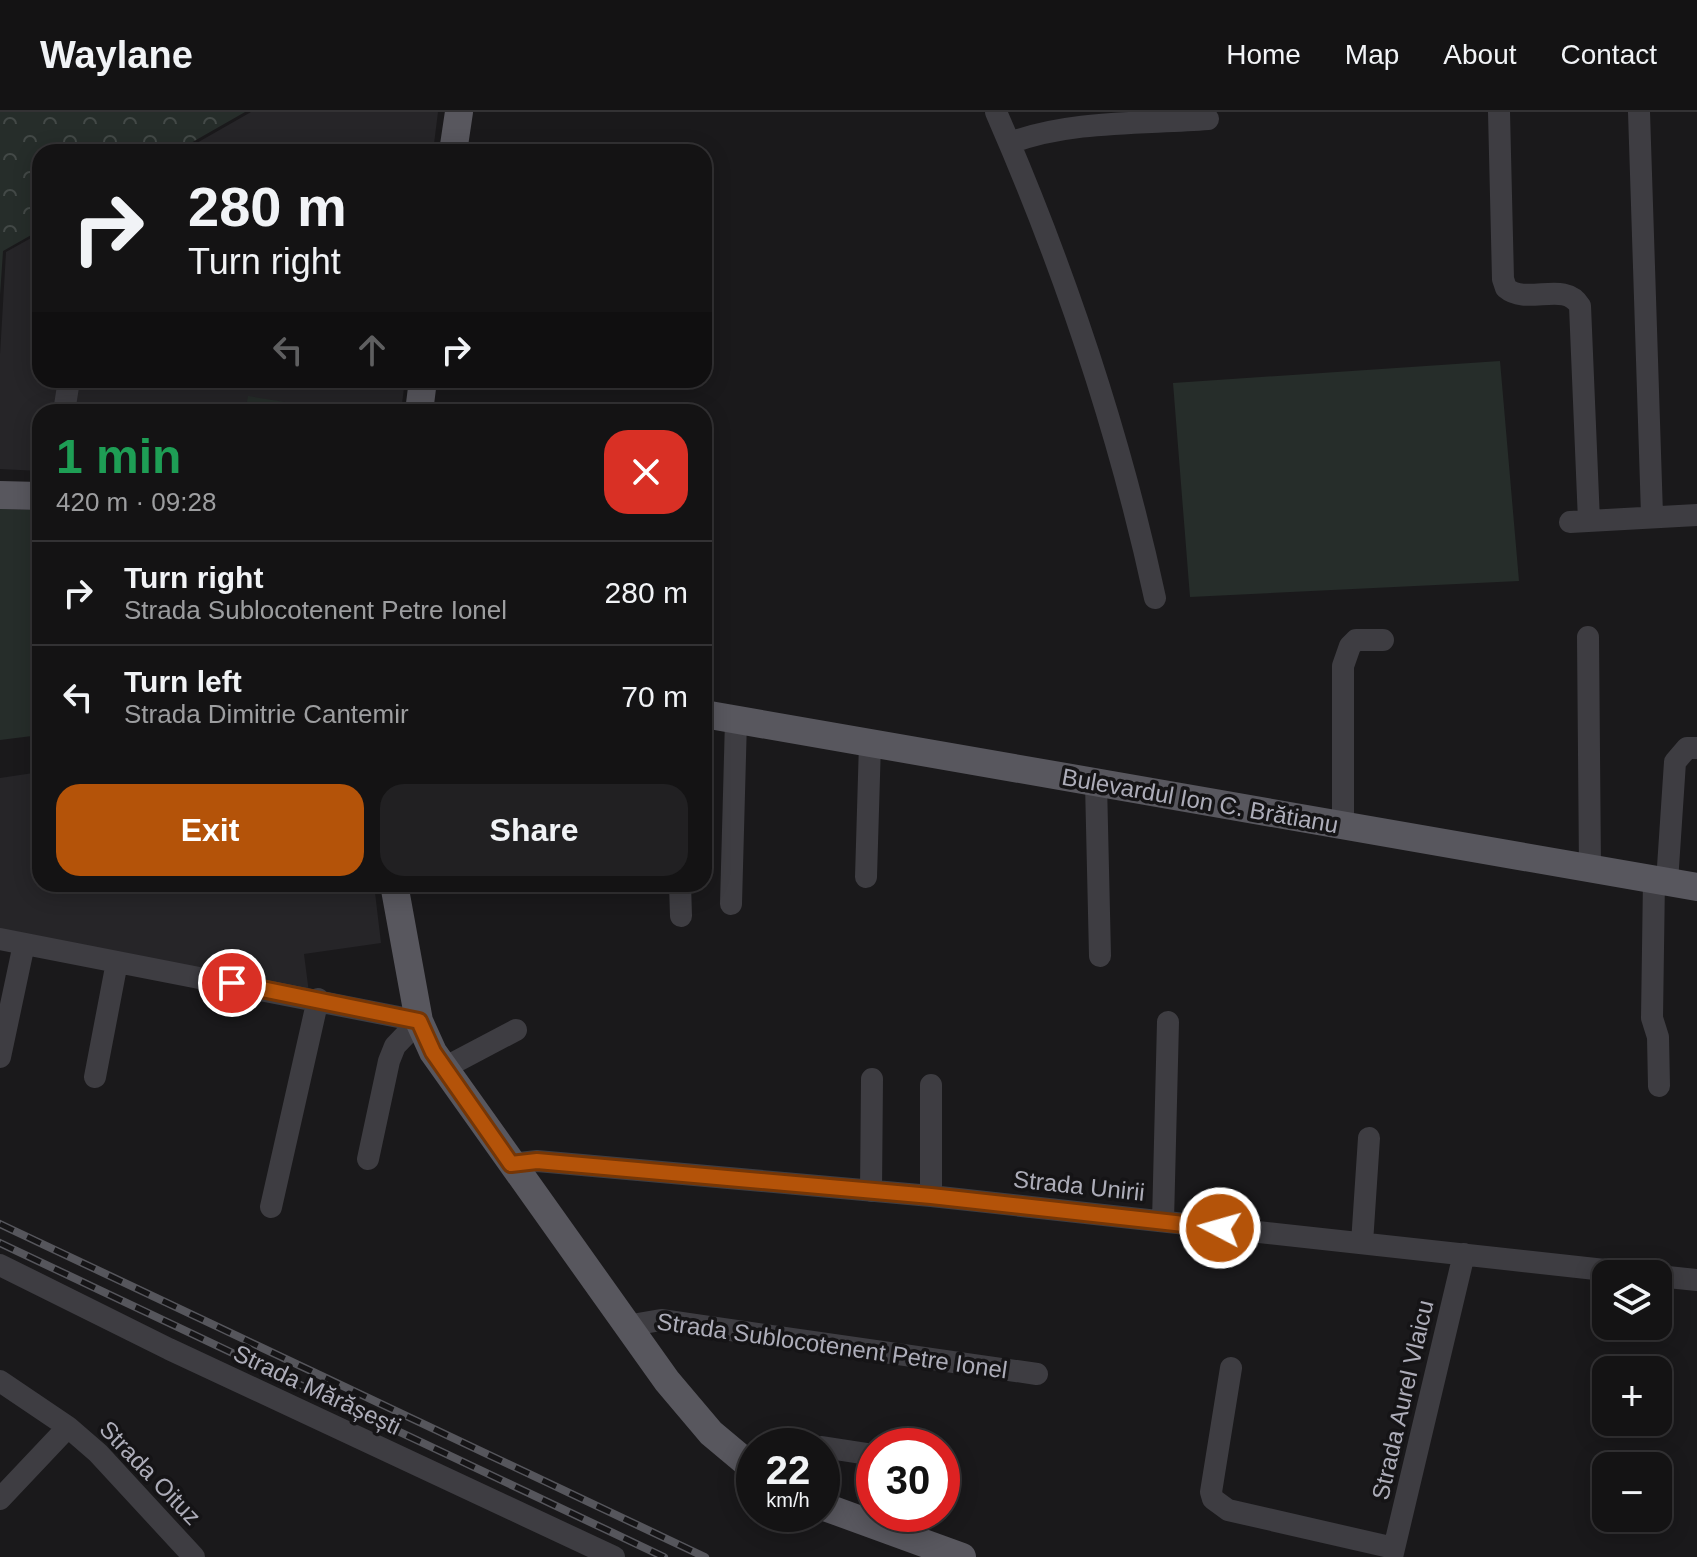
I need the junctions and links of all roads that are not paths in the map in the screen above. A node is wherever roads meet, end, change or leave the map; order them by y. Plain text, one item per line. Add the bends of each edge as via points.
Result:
1 (459, 112) edge
2 (996, 112) edge
3 (1499, 112) edge
4 (1639, 112) edge
5 (1208, 119) dead end
6 (1010, 143) junction
7 (454, 144) edge
8 (0, 495) edge
9 (32, 496) edge
10 (1652, 515) junction
11 (1697, 515) edge
12 (1155, 598) dead end
13 (1588, 637) dead end
14 (1383, 640) dead end
15 (712, 716) edge
16 (736, 720) junction
17 (870, 743) junction
18 (1697, 748) edge
19 (1096, 783) junction
20 (1343, 826) junction
21 (1590, 869) junction
22 (866, 877) dead end
23 (1661, 880) junction
24 (1697, 887) edge
25 (395, 892) edge
26 (680, 892) edge
27 (731, 904) dead end
28 (681, 916) dead end
29 (0, 939) edge
30 (24, 944) junction
31 (1100, 956) dead end
32 (117, 962) junction
33 (318, 999) junction
34 (419, 1021) junction
35 (1168, 1022) dead end
36 (516, 1030) dead end
37 (0, 1057) edge
38 (444, 1068) junction
39 (95, 1077) dead end
40 (872, 1079) dead end
41 (931, 1085) dead end
42 (1659, 1086) dead end
43 (1369, 1138) dead end
44 (368, 1159) dead end
45 (511, 1164) junction
46 (871, 1191) junction
47 (931, 1196) junction
48 (271, 1207) dead end
49 (1163, 1221) junction
50 (1362, 1243) junction
51 (1464, 1254) junction
52 (0, 1265) edge
53 (1592, 1268) edge
54 (1672, 1277) edge
55 (1697, 1280) edge
56 (626, 1326) junction
57 (1231, 1368) dead end
58 (1037, 1374) dead end
59 (0, 1381) edge
60 (68, 1427) junction
61 (736, 1454) edge
62 (0, 1499) edge
63 (840, 1513) edge
64 (1393, 1553) edge
65 (194, 1557) edge
66 (614, 1557) edge
67 (962, 1557) edge

1 - 7 main road
2 - 6 street
3 - 10 street via 1506,288 1523,295 1566,294 1580,306 1579,522
4 - 10 street
5 - 6 street via 1068,129
6 - 12 street via 1055,258 1125,469
8 - 9 main road
10 - 11 street
13 - 21 street
14 - 20 street via 1356,640 1343,666
15 - 16 main road, Bulevardul Ion C. Brătianu
16 - 17 main road, Bulevardul Ion C. Brătianu
16 - 27 street
17 - 19 main road, Bulevardul Ion C. Brătianu
17 - 22 street
18 - 23 street via 1687,748 1675,762
19 - 20 main road, Bulevardul Ion C. Brătianu
19 - 31 street
20 - 21 main road, Bulevardul Ion C. Brătianu
21 - 23 main road, Bulevardul Ion C. Brătianu
23 - 24 main road, Bulevardul Ion C. Brătianu
23 - 42 street via 1652,1018
25 - 34 main road, Strada Sublocotenent Petre Ionel
26 - 28 street
29 - 30 street
30 - 32 street
30 - 37 street
32 - 33 street
32 - 39 street
33 - 34 street
33 - 48 street
34 - 38 main road, Strada Sublocotenent Petre Ionel
34 - 44 street via 395,1046 389,1061
35 - 49 street
36 - 38 street
38 - 45 main road, Strada Sublocotenent Petre Ionel
40 - 46 street
41 - 47 street
43 - 50 street
45 - 46 street, Strada Unirii via 537,1161
45 - 56 main road, Strada Sublocotenent Petre Ionel
46 - 47 street, Strada Unirii
47 - 49 street, Strada Unirii
49 - 50 street, Strada Unirii
50 - 51 street, Strada Unirii
51 - 53 street, Strada Unirii
51 - 64 street, Strada Aurel Vlaicu
52 - 66 street, Strada Mărășești
54 - 55 street
56 - 58 street, Strada Sublocotenent Petre Ionel via 661,1320
56 - 61 main road, Strada Sublocotenent Petre Ionel via 687,1406
57 - 64 street via 1213,1499 1228,1510
59 - 60 street, Strada Oituz
60 - 62 street, Strada Oituz
60 - 65 street, Strada Oituz via 131,1486
63 - 67 main road

